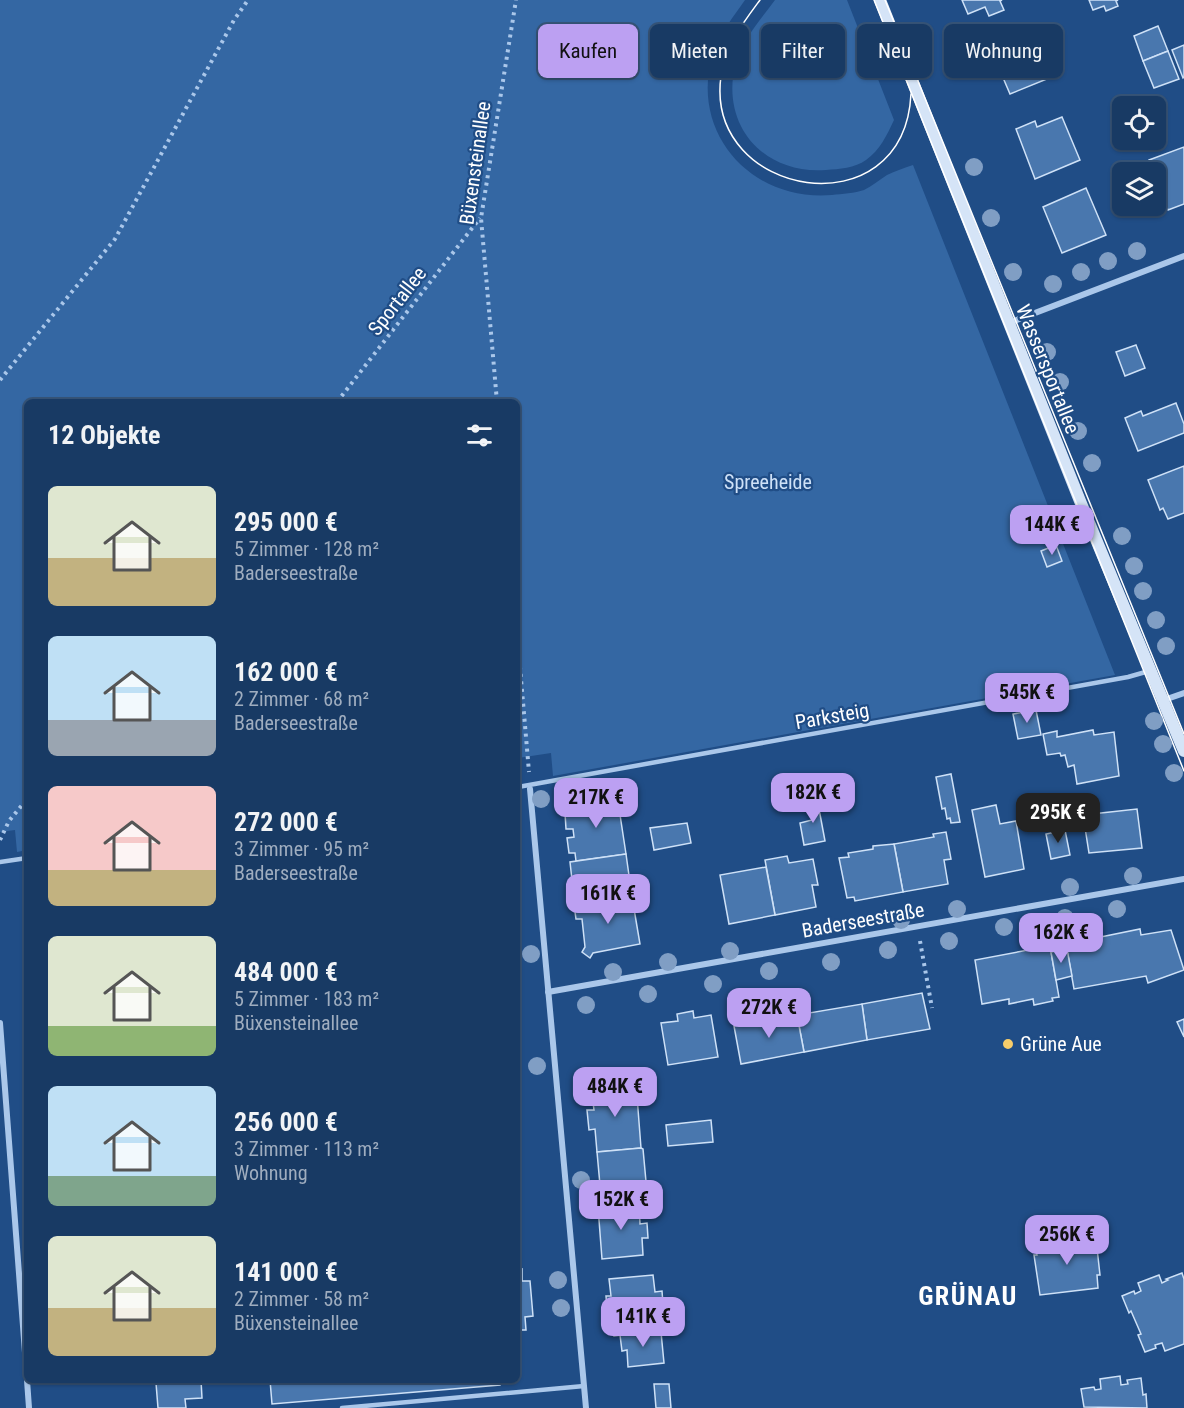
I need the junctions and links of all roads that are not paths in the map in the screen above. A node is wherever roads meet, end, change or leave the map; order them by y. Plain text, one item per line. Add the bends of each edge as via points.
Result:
1 (880, 0) edge
2 (1184, 256) edge
3 (1008, 323) junction
4 (1152, 671) junction
5 (1184, 693) edge
6 (1164, 700) junction
7 (1184, 751) edge
8 (520, 787) edge
9 (530, 787) junction
10 (24, 858) edge
11 (0, 862) edge
12 (1184, 879) edge
13 (548, 992) junction
14 (0, 1023) edge
15 (24, 1339) edge
16 (27, 1383) edge
17 (585, 1386) junction
18 (29, 1408) edge
19 (342, 1408) edge
20 (586, 1408) edge

1 - 3 main road, Wassersportallee
2 - 3 street
3 - 4 main road, Wassersportallee
4 - 6 main road, Wassersportallee
4 - 9 lane, Parksteig
5 - 6 street
6 - 7 main road, Wassersportallee
8 - 9 lane, Parksteig
9 - 13 street
10 - 11 lane
12 - 13 street, Baderseestraße
13 - 17 street
14 - 15 street
16 - 18 street
17 - 19 lane
17 - 20 street

